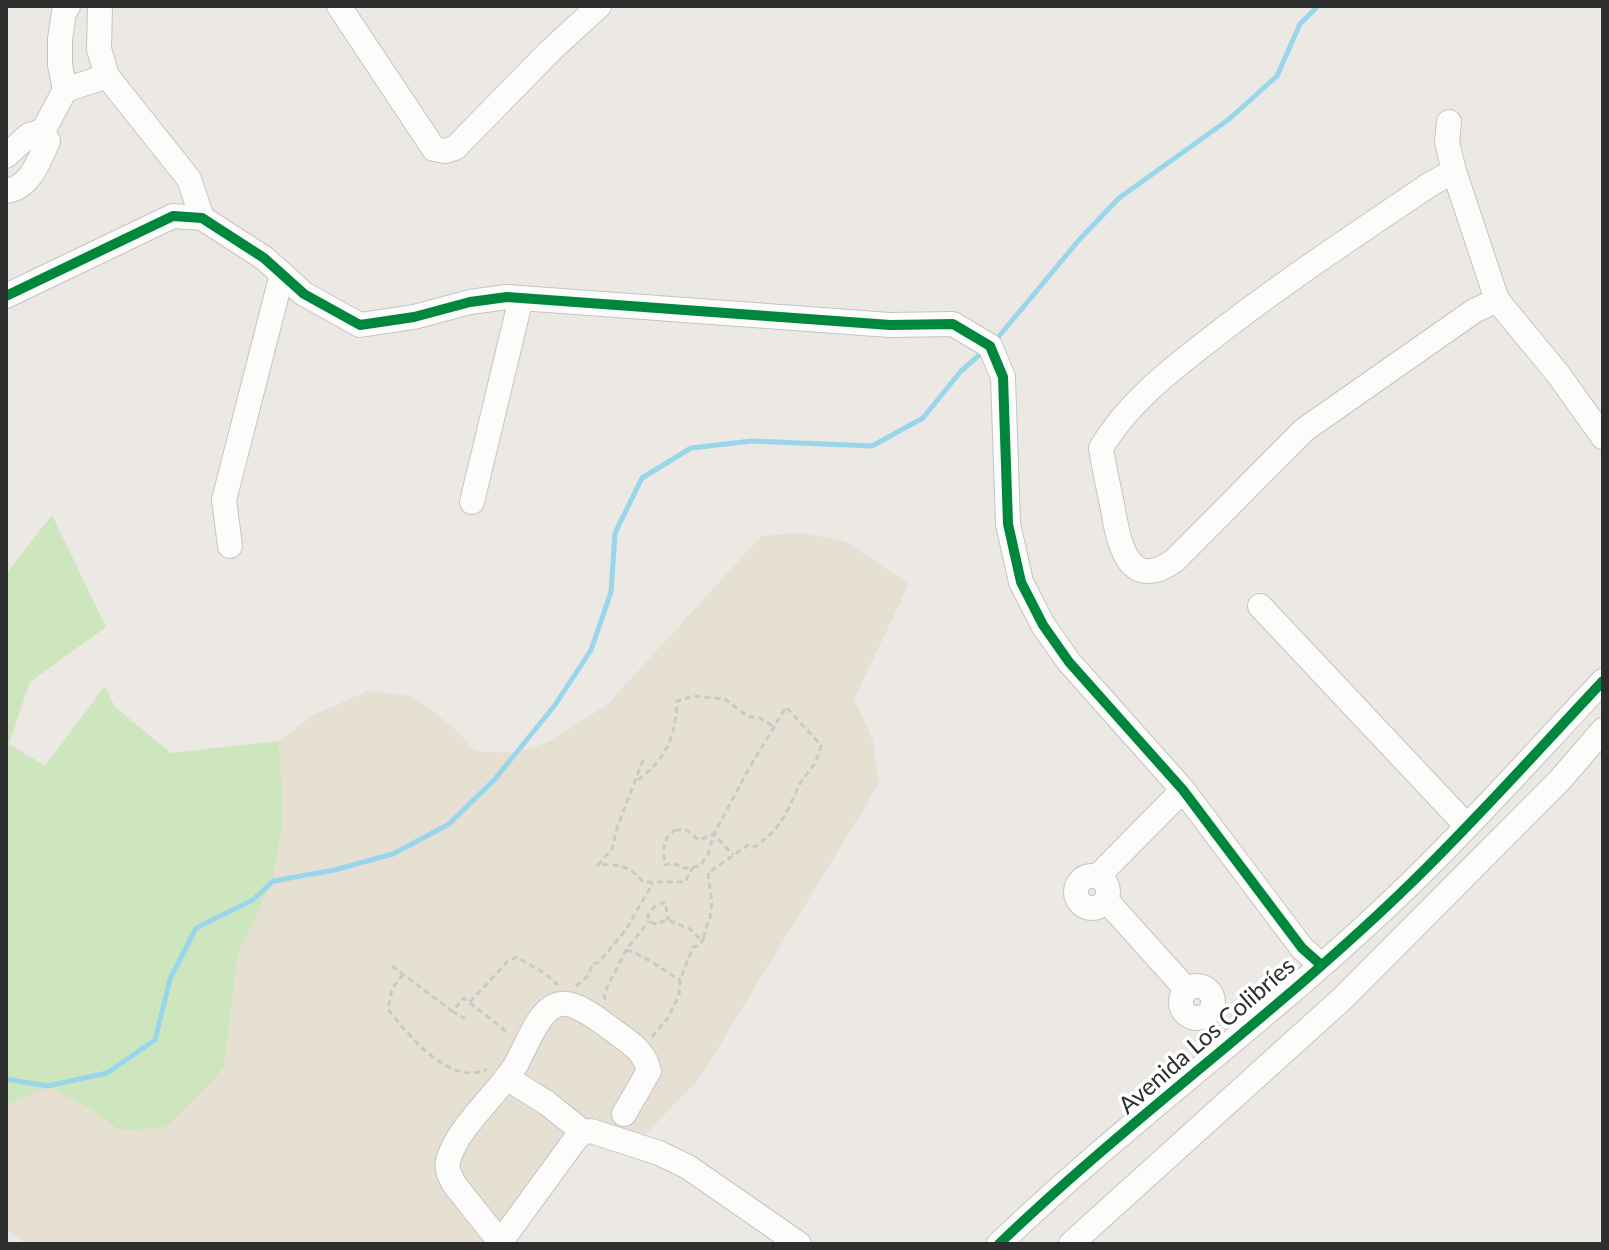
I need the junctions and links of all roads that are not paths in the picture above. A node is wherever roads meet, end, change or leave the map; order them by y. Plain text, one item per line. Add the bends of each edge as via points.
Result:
1 (68, 6) edge
2 (100, 6) edge
3 (339, 6) edge
4 (599, 6) edge
5 (107, 76) junction
6 (65, 90) junction
7 (1449, 122) dead end
8 (43, 131) junction
9 (6, 156) edge
10 (1454, 171) junction
11 (6, 191) edge
12 (202, 218) junction
13 (282, 274) junction
14 (6, 296) edge
15 (521, 298) junction
16 (1497, 300) junction
17 (1603, 437) edge
18 (472, 502) dead end
19 (230, 546) dead end
20 (1260, 606) dead end
21 (1603, 681) edge
22 (1603, 730) edge
23 (1183, 790) junction
24 (1466, 825) junction
25 (1320, 964) junction
26 (1186, 989) dead end
27 (499, 1072) junction
28 (624, 1114) dead end
29 (583, 1132) junction
30 (500, 1243) edge
31 (799, 1244) edge
32 (999, 1244) edge
33 (1071, 1244) edge

1 - 6 street via 60,39
2 - 5 street via 99,49
3 - 4 street via 434,149 445,151 455,148
5 - 6 street
5 - 12 street via 189,179
6 - 8 street
7 - 10 street via 1447,142
8 - 9 street via 29,135
8 - 11 street via 48,141 33,170 19,188
10 - 16 street
10 - 16 street via 1252,306 1138,399 1112,428 1101,448 1120,546 1131,564 1147,572 1164,568 1304,430
12 - 13 street
12 - 14 street via 173,216
13 - 15 street via 304,294 360,325 470,302
13 - 19 street via 224,500
15 - 18 street
15 - 23 street via 890,325 953,324 990,346 1003,377 1008,524 1021,582 1069,662
16 - 17 street
20 - 24 street
21 - 24 street, Avenida Los Colibríes
22 - 33 street via 1343,998
23 - 25 street via 1302,948
23 - 26 street via 1098,876 1081,880 1077,897 1090,908 1106,900
24 - 25 street, Avenida Los Colibríes via 1410,884
25 - 32 street, Avenida Los Colibríes
27 - 28 street via 552,1007 577,1007 645,1055 649,1071
27 - 29 street
27 - 30 street via 447,1163 454,1184
29 - 30 street
29 - 31 street via 600,1132 688,1167

